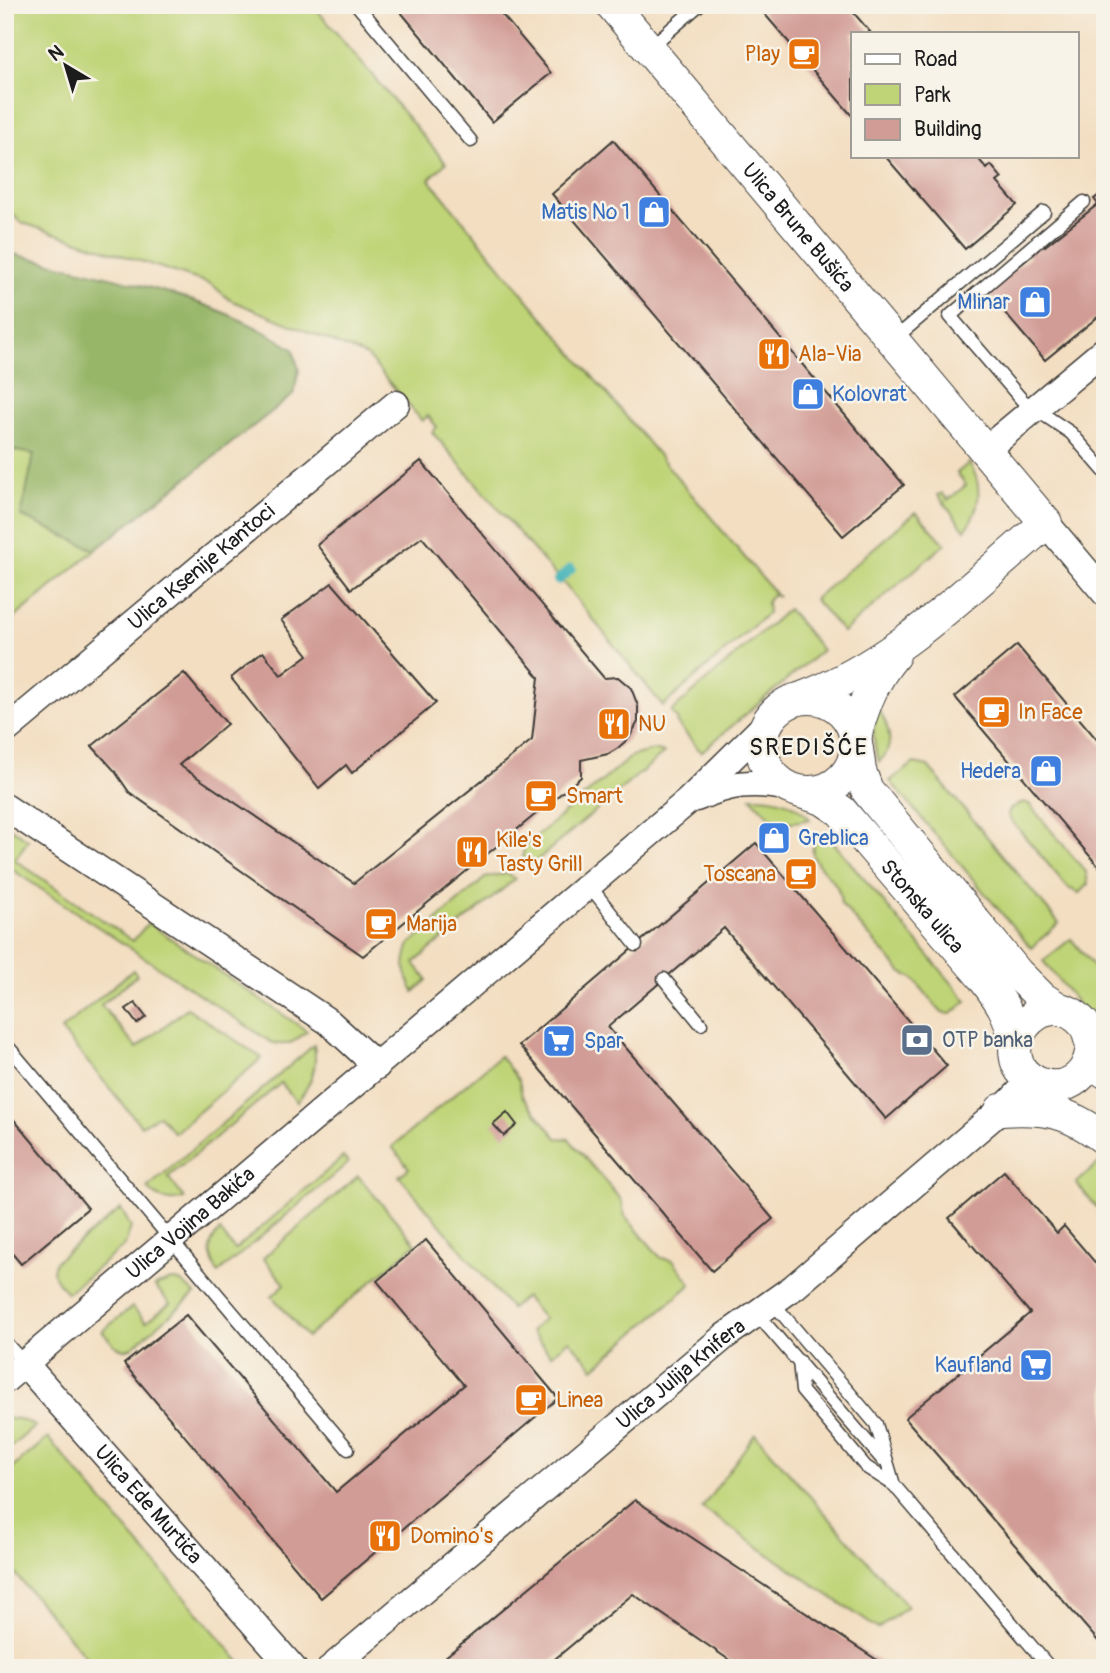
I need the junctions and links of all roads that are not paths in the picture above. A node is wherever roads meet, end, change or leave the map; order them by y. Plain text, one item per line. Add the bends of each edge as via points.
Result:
1 (357, 5) edge
2 (612, 5) edge
3 (699, 5) edge
4 (648, 49) junction
5 (471, 141) dead end
6 (1083, 202) dead end
7 (1044, 212) dead end
8 (892, 341) junction
9 (1105, 350) edge
10 (396, 404) dead end
11 (1035, 408) junction
12 (984, 451) junction
13 (1105, 472) edge
14 (1046, 523) junction
15 (1105, 593) edge
16 (904, 643) junction
17 (802, 698) junction
18 (766, 724) junction
19 (5, 731) edge
20 (856, 741) junction
21 (794, 789) junction
22 (688, 801) junction
23 (5, 807) edge
24 (589, 886) junction
25 (636, 945) dead end
26 (664, 979) dead end
27 (1061, 1010) junction
28 (701, 1024) dead end
29 (5, 1043) edge
30 (1015, 1046) junction
31 (1098, 1059) edge
32 (377, 1066) junction
33 (1043, 1083) junction
34 (1001, 1110) junction
35 (1105, 1129) edge
36 (1105, 1139) edge
37 (170, 1241) junction
38 (765, 1308) junction
39 (5, 1342) edge
40 (799, 1361) junction
41 (15, 1372) edge
42 (348, 1449) dead end
43 (887, 1465) junction
44 (894, 1485) junction
45 (293, 1668) edge
46 (331, 1668) edge
47 (1050, 1668) edge

1 - 5 lane
2 - 4 street, Ulica Brune Bušića
3 - 4 lane
4 - 8 street, Ulica Brune Bušića
6 - 11 lane via 950,316 1022,400
7 - 8 lane
8 - 12 street, Ulica Brune Bušića
9 - 11 street
10 - 19 street, Ulica Ksenije Kantoci
11 - 12 street
11 - 13 lane via 1071,433
12 - 14 street, Ulica Brune Bušića
14 - 15 street, Ulica Brune Bušića
14 - 16 street, Stonska ulica
16 - 17 street, Stonska ulica via 834,686
16 - 20 street, Stonska ulica via 875,680
17 - 18 street via 781,707
17 - 20 street via 823,699 842,709
18 - 21 street via 762,753 767,766 775,778
18 - 22 street, Ulica Vojina Bakića
20 - 21 street via 853,764 832,787 817,792
20 - 27 street, Stonska ulica via 867,790 1017,973
21 - 22 street, Ulica Vojina Bakića via 757,782 725,787
21 - 30 street, Stonska ulica via 841,811 1003,1003 1013,1024
22 - 24 street, Ulica Vojina Bakića
23 - 32 street via 329,1022
24 - 25 lane
24 - 32 street, Ulica Vojina Bakića
26 - 28 lane
27 - 30 street via 1035,1014 1018,1033
27 - 31 street, Stonska ulica via 1083,1024
29 - 37 lane
30 - 33 street, Stonska ulica via 1022,1071
31 - 33 street, Stonska ulica via 1091,1058 1077,1079
32 - 37 street, Ulica Vojina Bakića
33 - 34 street, Ulica Julija Knifera
33 - 35 street via 1087,1105
34 - 36 street via 1050,1111
34 - 38 street, Ulica Julija Knifera
37 - 41 street, Ulica Vojina Bakića
37 - 42 lane
38 - 40 lane
38 - 43 lane via 876,1424
38 - 46 street, Ulica Julija Knifera via 725,1336
39 - 41 lane, Ulica Ede Murtića
40 - 43 lane
40 - 44 lane via 802,1391 866,1467
41 - 45 street, Ulica Ede Murtića
43 - 44 lane
44 - 47 lane

